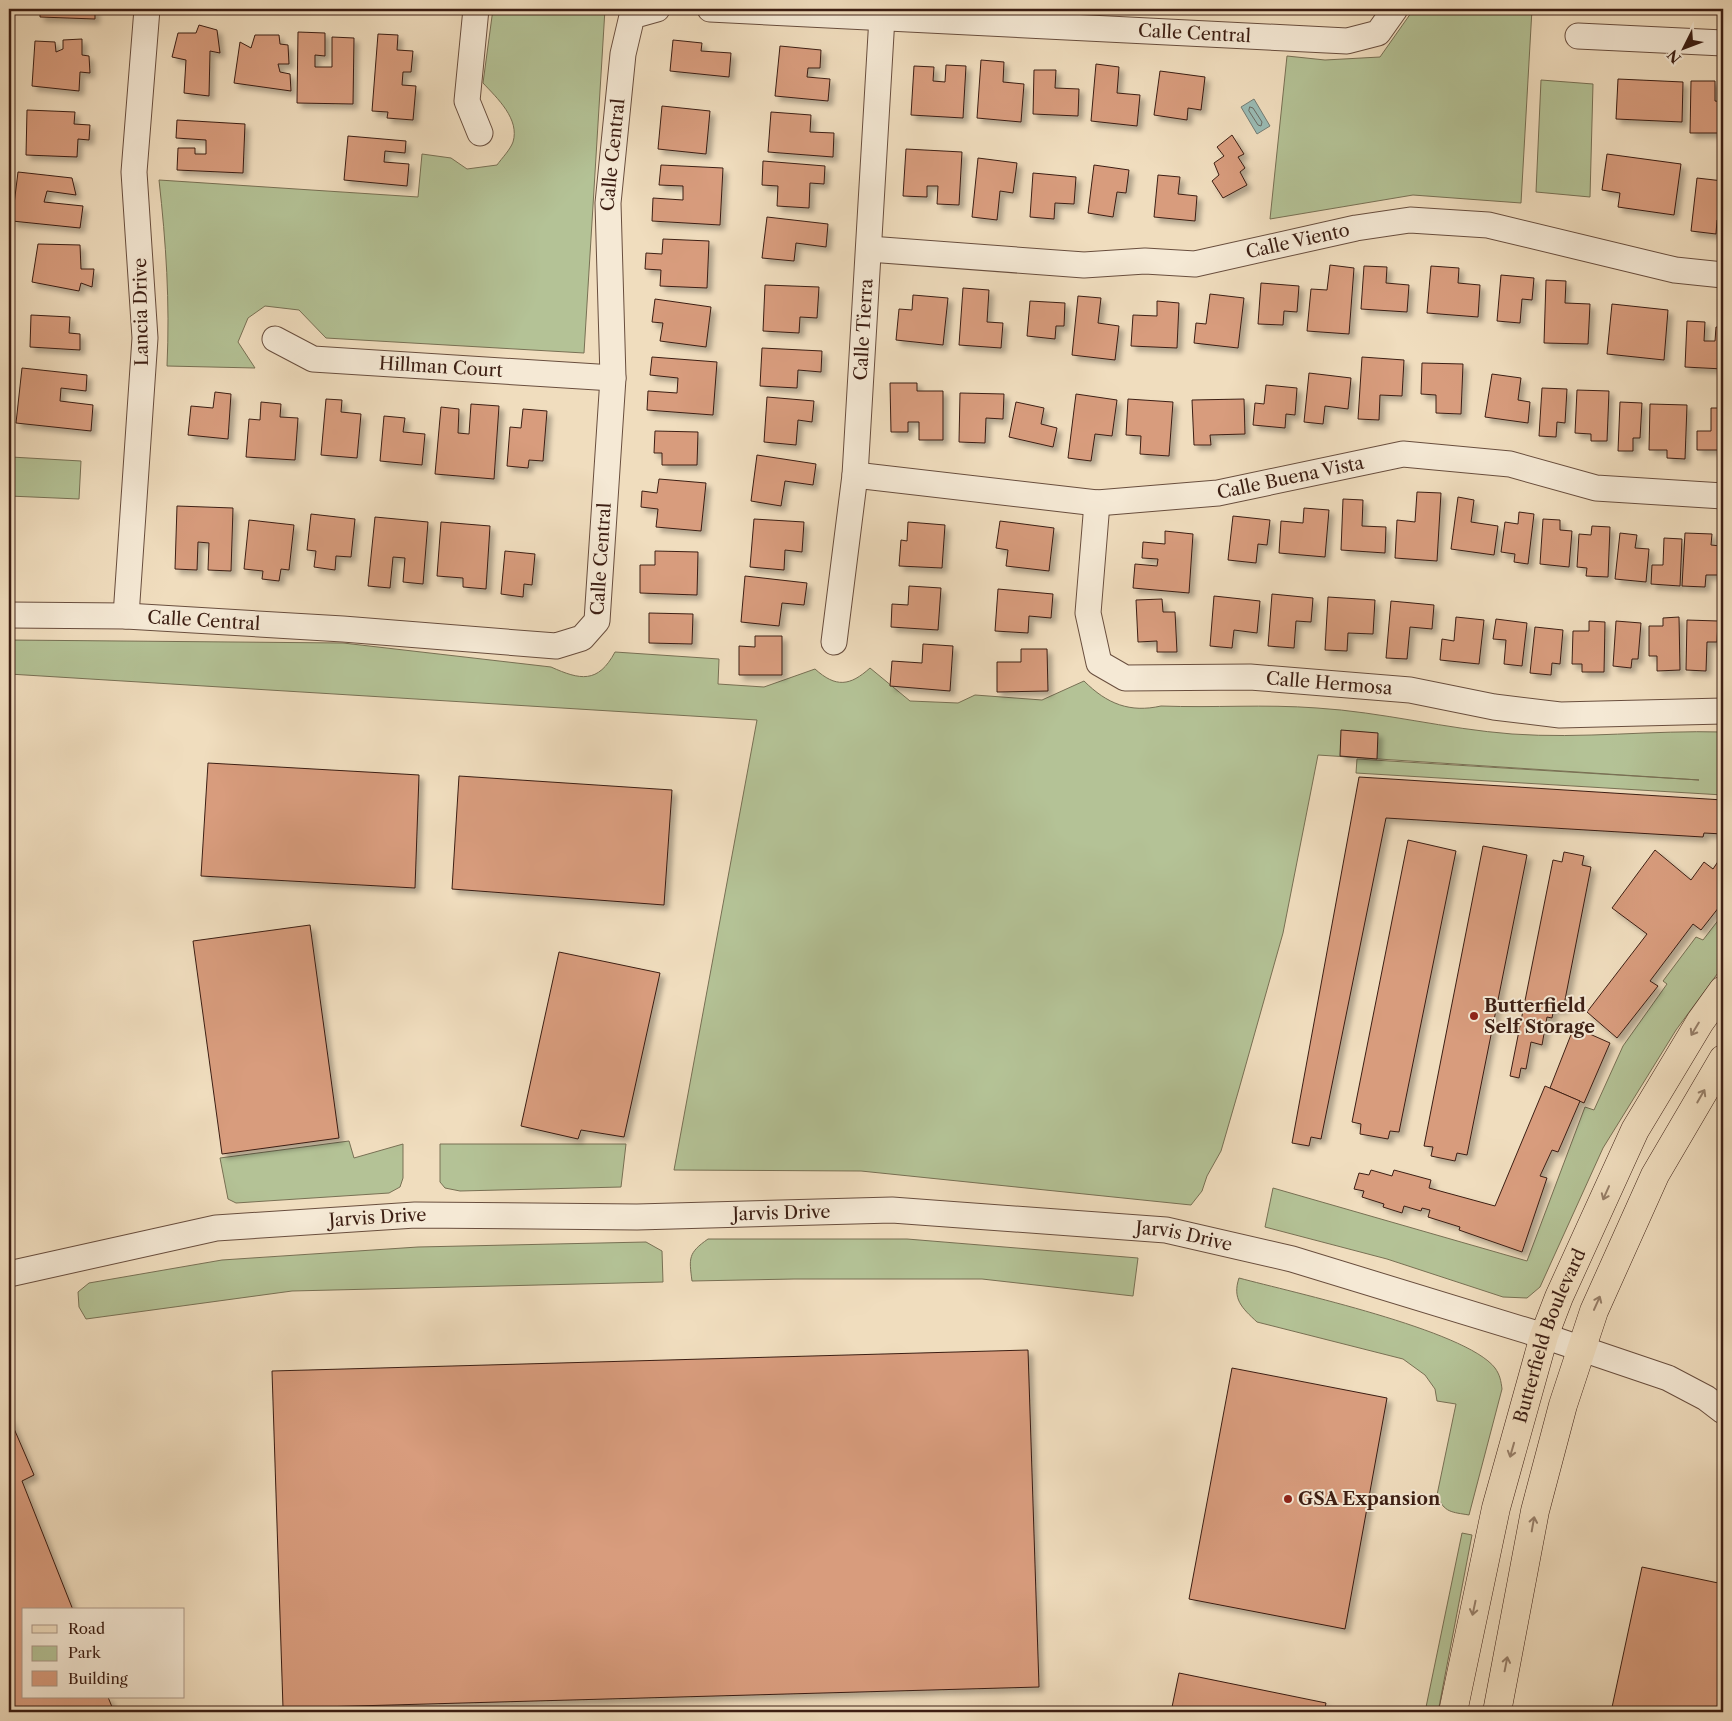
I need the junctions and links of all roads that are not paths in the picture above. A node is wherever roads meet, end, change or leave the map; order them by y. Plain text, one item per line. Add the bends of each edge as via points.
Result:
1 (147, 9) edge
2 (476, 9) edge
3 (656, 9) edge
4 (710, 9) edge
5 (1395, 9) edge
6 (882, 17) junction
7 (1578, 36) dead end
8 (1723, 43) edge
9 (480, 133) dead end
10 (869, 249) junction
11 (1723, 275) edge
12 (275, 339) dead end
13 (613, 378) junction
14 (854, 476) junction
15 (1723, 496) edge
16 (1098, 503) junction
17 (9, 615) edge
18 (126, 616) junction
19 (834, 642) dead end
20 (1723, 711) edge
21 (1723, 990) edge
22 (1723, 1058) edge
23 (9, 1274) edge
24 (1544, 1336) junction
25 (1582, 1349) junction
26 (1723, 1411) edge
27 (1453, 1712) edge
28 (1497, 1712) edge

1 - 18 street, Lancia Drive via 134,172 145,338
2 - 9 street via 467,101
3 - 13 street, Calle Central via 632,16 623,54 608,203
4 - 6 street, Calle Central
5 - 6 street, Calle Central via 1378,33 1347,41
6 - 10 street, Calle Tierra
7 - 8 street
10 - 11 street, Calle Viento via 1084,265 1145,261 1195,264 1356,228 1410,220 1488,225 1675,270
10 - 14 street, Calle Tierra
12 - 13 street, Hillman Court via 313,359
13 - 18 street, Calle Central via 597,621 582,638 556,646 343,628
14 - 16 street, Calle Buena Vista
14 - 19 street, Calle Tierra
15 - 16 street, Calle Buena Vista via 1596,488 1510,464 1403,454 1218,493
16 - 20 street, Calle Hermosa via 1088,613 1099,664 1125,678 1250,677 1316,682 1410,690 1560,715
17 - 18 street, Calle Central
21 -> 24 main road, Butterfield Boulevard via 1635,1130
25 -> 22 main road, Butterfield Boulevard via 1594,1311 1655,1175
23 - 24 street, Jarvis Drive via 216,1228 415,1215 637,1217 892,1210 1166,1230 1292,1259
24 - 25 street, Jarvis Drive
24 -> 27 main road, Butterfield Boulevard via 1491,1528
25 - 26 street, Jarvis Drive via 1668,1378
28 -> 25 main road, Butterfield Boulevard via 1535,1511 1560,1414

